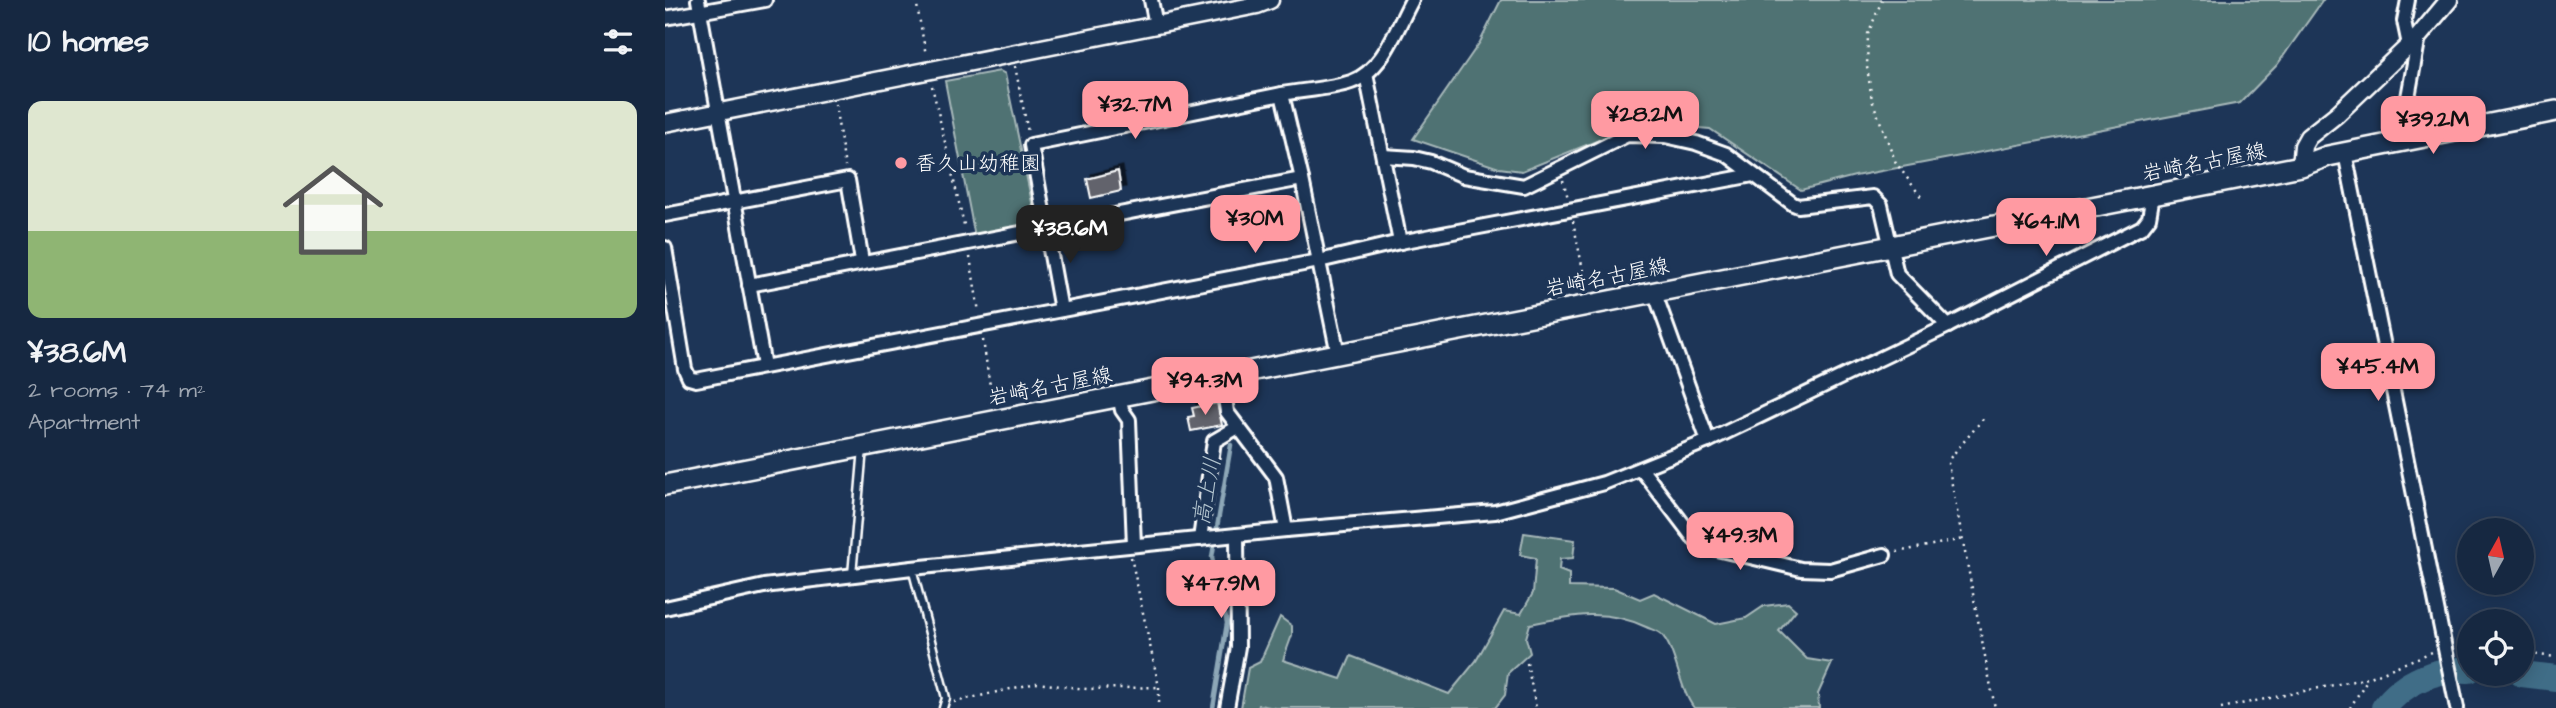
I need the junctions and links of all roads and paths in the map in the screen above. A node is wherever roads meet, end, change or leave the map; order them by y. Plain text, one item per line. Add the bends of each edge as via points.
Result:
1 (765, 0) edge
2 (916, 0) edge
3 (1151, 0) edge
4 (1270, 0) edge
5 (1412, 0) edge
6 (1882, 0) edge
7 (2408, 0) edge
8 (2449, 0) edge
9 (699, 6) edge
10 (665, 18) edge
11 (1156, 25) junction
12 (2414, 40) junction
13 (1013, 55) junction
14 (929, 70) junction
15 (1366, 74) junction
16 (832, 90) junction
17 (1282, 94) junction
18 (2556, 111) edge
19 (718, 113) junction
20 (665, 123) edge
21 (2400, 142) junction
22 (1031, 145) junction
23 (2345, 153) junction
24 (1383, 156) junction
25 (2301, 166) junction
26 (1559, 167) junction
27 (1753, 175) junction
28 (1303, 179) junction
29 (848, 180) junction
30 (2153, 195) junction
31 (1922, 198) dead end
32 (735, 203) junction
33 (1571, 211) junction
34 (665, 215) edge
35 (1045, 227) junction
36 (967, 242) junction
37 (1400, 242) junction
38 (1889, 247) junction
39 (665, 248) edge
40 (862, 261) junction
41 (1319, 261) junction
42 (749, 285) junction
43 (1654, 291) junction
44 (1590, 303) junction
45 (1061, 310) junction
46 (981, 326) junction
47 (1948, 326) junction
48 (1338, 354) junction
49 (764, 366) junction
50 (1222, 376) junction
51 (1119, 396) junction
52 (1983, 419) dead end
53 (996, 420) junction
54 (1238, 427) junction
55 (1708, 441) junction
56 (863, 446) junction
57 (1642, 470) junction
58 (665, 485) edge
59 (1286, 530) junction
60 (1237, 535) junction
61 (1210, 538) junction
62 (1963, 539) junction
63 (1131, 546) junction
64 (1884, 555) joint
65 (912, 568) junction
66 (852, 575) junction
67 (665, 608) edge
68 (2444, 648) junction
69 (2534, 654) edge
70 (2556, 657) edge
71 (1527, 663) dead end
72 (2368, 678) junction
73 (1159, 687) junction
74 (944, 706) edge
75 (1159, 708) edge
76 (1227, 708) edge
77 (1536, 708) edge
78 (1995, 708) edge
79 (2221, 708) edge
80 (2350, 708) edge
81 (2456, 708) edge

1 - 9 street
2 - 14 path
3 - 11 street
4 - 11 street
5 - 15 street via 1381,57
6 - 31 path via 1868,34 1872,100 1896,163
7 - 12 street via 2404,21
8 - 12 street
9 - 10 street
9 - 19 street
11 - 13 street
12 - 21 street
12 - 25 street via 2308,137
13 - 14 street
13 - 22 path
14 - 16 street
14 - 36 path
15 - 17 street via 1352,82
15 - 24 street
16 - 19 street
16 - 29 path
17 - 22 street
17 - 28 street
18 - 21 main road, 岩崎名古屋線
19 - 20 street
19 - 32 street
21 - 23 main road, 岩崎名古屋線
22 - 35 street
23 - 25 main road, 岩崎名古屋線
23 - 68 street
24 - 26 street via 1414,158 1464,176 1516,186
24 - 37 street
25 - 30 main road, 岩崎名古屋線
26 - 27 street via 1627,135 1643,134 1696,143 1726,154
26 - 33 path
27 - 33 street
27 - 38 street via 1798,206 1873,197 1881,205
28 - 35 street
28 - 41 street
29 - 32 street
29 - 40 street
30 - 38 main road, 岩崎名古屋線
30 - 47 street via 2142,228
32 - 34 street
32 - 42 street
33 - 37 street
33 - 44 path
35 - 36 street
35 - 45 street
36 - 40 street
36 - 46 path
37 - 41 street
38 - 43 main road, 岩崎名古屋線
38 - 47 street via 1897,274
39 - 49 street via 689,378
40 - 42 street
41 - 45 street
41 - 48 street
42 - 49 street
43 - 44 main road, 岩崎名古屋線
43 - 55 street
44 - 48 main road, 岩崎名古屋線
45 - 46 street
46 - 49 street
46 - 53 path
47 - 55 street
48 - 50 main road, 岩崎名古屋線
50 - 51 main road, 岩崎名古屋線
50 - 54 street via 1227,412
51 - 53 main road, 岩崎名古屋線
51 - 63 street via 1129,420
52 - 62 path via 1948,464
53 - 56 main road, 岩崎名古屋線
54 - 59 street via 1276,477
54 - 61 street via 1214,441
55 - 57 street
56 - 58 main road, 岩崎名古屋線
56 - 66 lane
57 - 59 street via 1495,512
57 - 64 street via 1704,546 1801,569 1830,570
59 - 60 street
60 - 61 street
60 - 76 street via 1238,647
61 - 63 street
62 - 64 path
62 - 78 path
63 - 65 street
63 - 73 path
65 - 66 street
65 - 74 lane via 946,698
66 - 67 street via 764,586
68 - 72 path
68 - 81 street
69 - 70 path
71 - 77 path
72 - 79 path
72 - 80 path
73 - 74 path via 1087,689 1036,683
73 - 75 path

